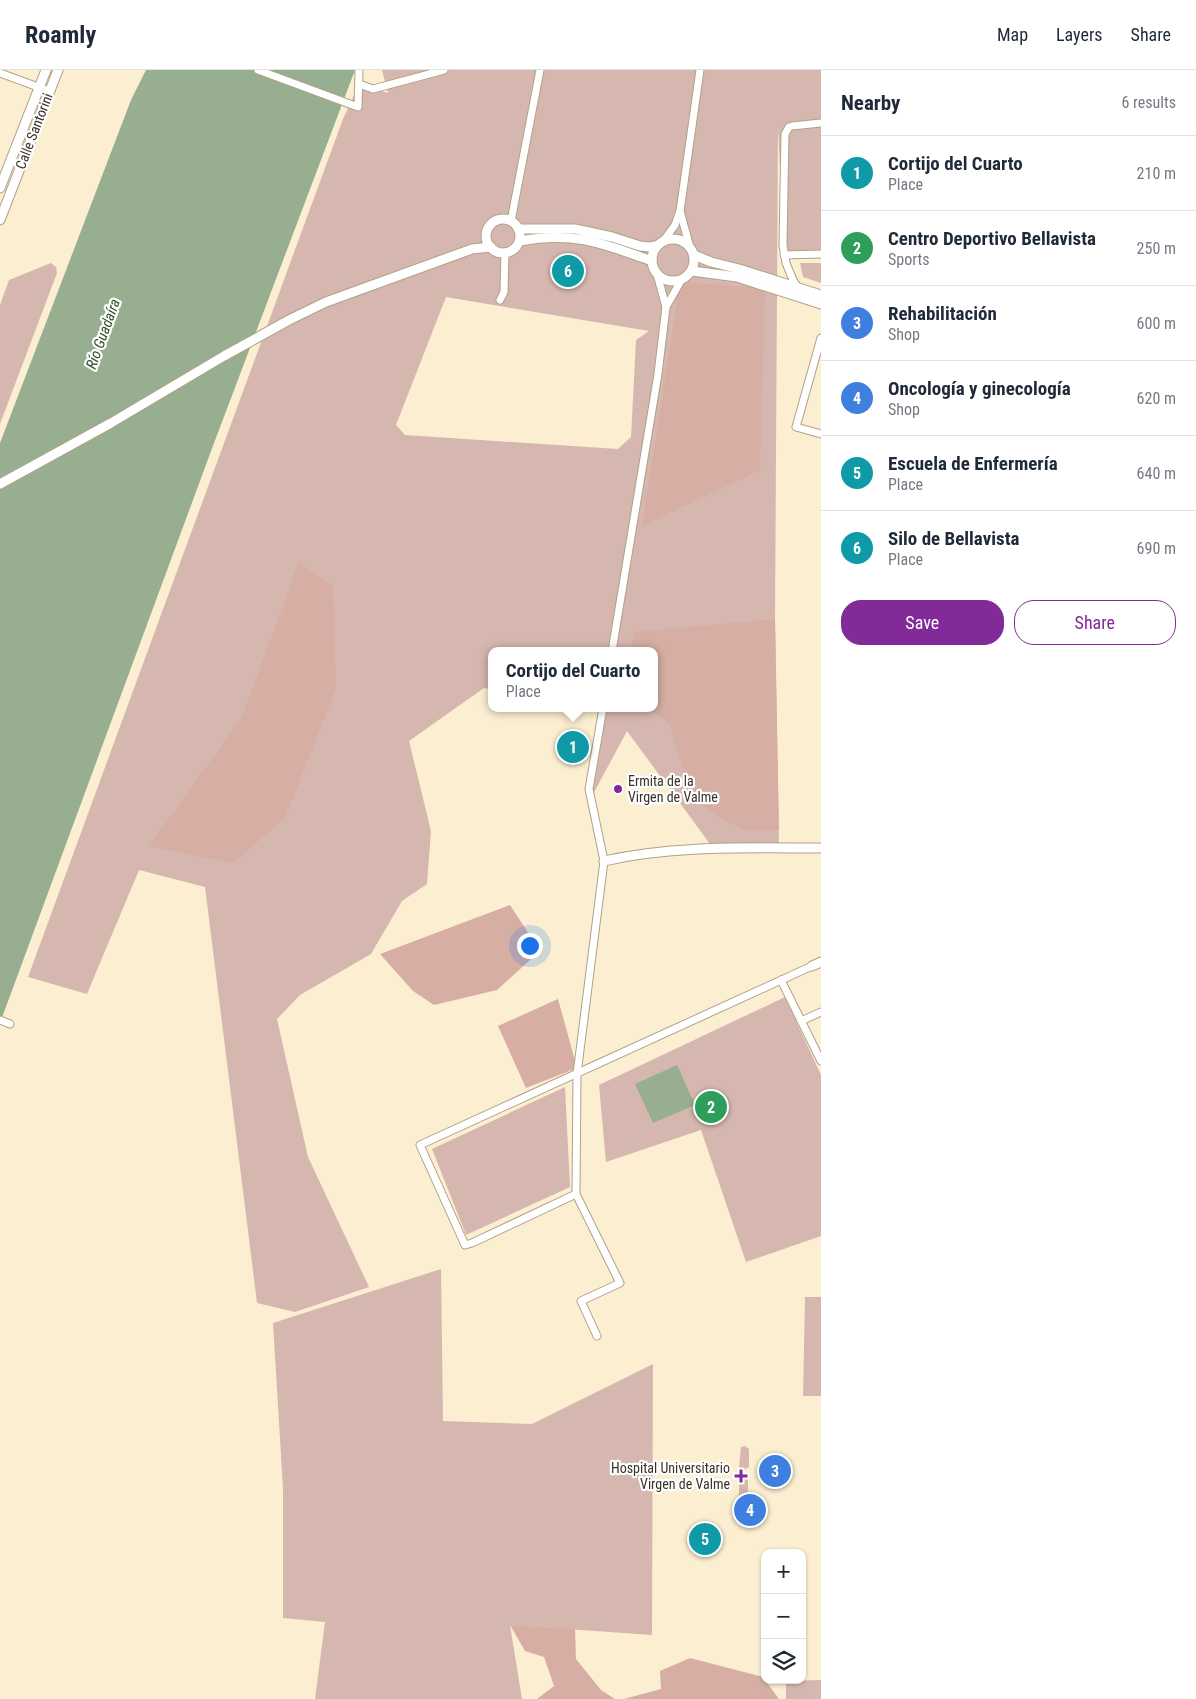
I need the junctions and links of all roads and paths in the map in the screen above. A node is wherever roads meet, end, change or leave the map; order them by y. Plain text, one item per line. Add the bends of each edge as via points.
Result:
1 (46, 70) edge
2 (58, 70) edge
3 (258, 70) edge
4 (359, 70) edge
5 (444, 70) edge
6 (540, 70) edge
7 (700, 70) edge
8 (0, 73) edge
9 (359, 84) junction
10 (38, 88) junction
11 (49, 91) junction
12 (821, 123) edge
13 (0, 188) edge
14 (680, 211) junction
15 (0, 220) edge
16 (510, 221) junction
17 (519, 229) junction
18 (487, 237) junction
19 (520, 241) junction
20 (661, 242) junction
21 (689, 244) junction
22 (491, 247) junction
23 (472, 249) junction
24 (505, 252) junction
25 (821, 254) edge
26 (694, 255) junction
27 (784, 255) junction
28 (652, 261) junction
29 (692, 270) junction
30 (657, 274) junction
31 (682, 279) junction
32 (798, 288) junction
33 (821, 295) edge
34 (500, 300) dead end
35 (821, 304) edge
36 (666, 307) junction
37 (821, 338) edge
38 (821, 434) edge
39 (0, 484) edge
40 (613, 647) edge
41 (602, 712) edge
42 (821, 848) edge
43 (604, 861) junction
44 (821, 962) edge
45 (812, 966) joint
46 (781, 980) junction
47 (821, 1012) edge
48 (0, 1020) edge
49 (802, 1021) junction
50 (10, 1024) dead end
51 (821, 1061) edge
52 (577, 1074) junction
53 (576, 1194) junction
54 (597, 1336) dead end

1 - 10 street, Calle Santorini
2 - 11 street, Calle Santorini
3 - 9 street via 358,106
4 - 9 street
5 - 9 street via 373,89
6 - 16 street
7 - 14 street
8 - 10 street
10 - 11 street
10 - 13 street, Calle Santorini
11 - 15 street, Calle Santorini
12 - 27 street via 792,126 785,134
14 - 20 street via 674,226
14 - 21 street
16 - 17 street
16 - 18 street via 496,221 489,228
17 - 19 street
17 - 20 street via 575,229 650,247
18 - 22 street
18 - 23 street
19 - 24 street via 515,248
19 - 28 street via 566,237 585,239
20 - 21 street via 677,239
20 - 28 street
21 - 26 street
22 - 23 street
22 - 24 street
23 - 39 street via 326,302 289,320
24 - 34 street via 504,292
25 - 27 street
26 - 29 street
26 - 32 street
27 - 32 street
28 - 30 street
29 - 31 street
29 - 35 street via 737,278
30 - 31 street via 668,281
30 - 36 street
31 - 36 street
32 - 33 street
36 - 40 street
37 - 38 street via 796,427
41 - 43 street via 589,789
42 - 43 street via 698,848 628,855
43 - 52 street
44 - 45 street
45 - 46 street
46 - 49 street
46 - 52 street
47 - 49 street
48 - 50 street
49 - 51 street
52 - 53 street
52 - 53 street via 420,1145 465,1244
53 - 54 street via 620,1283 581,1301

